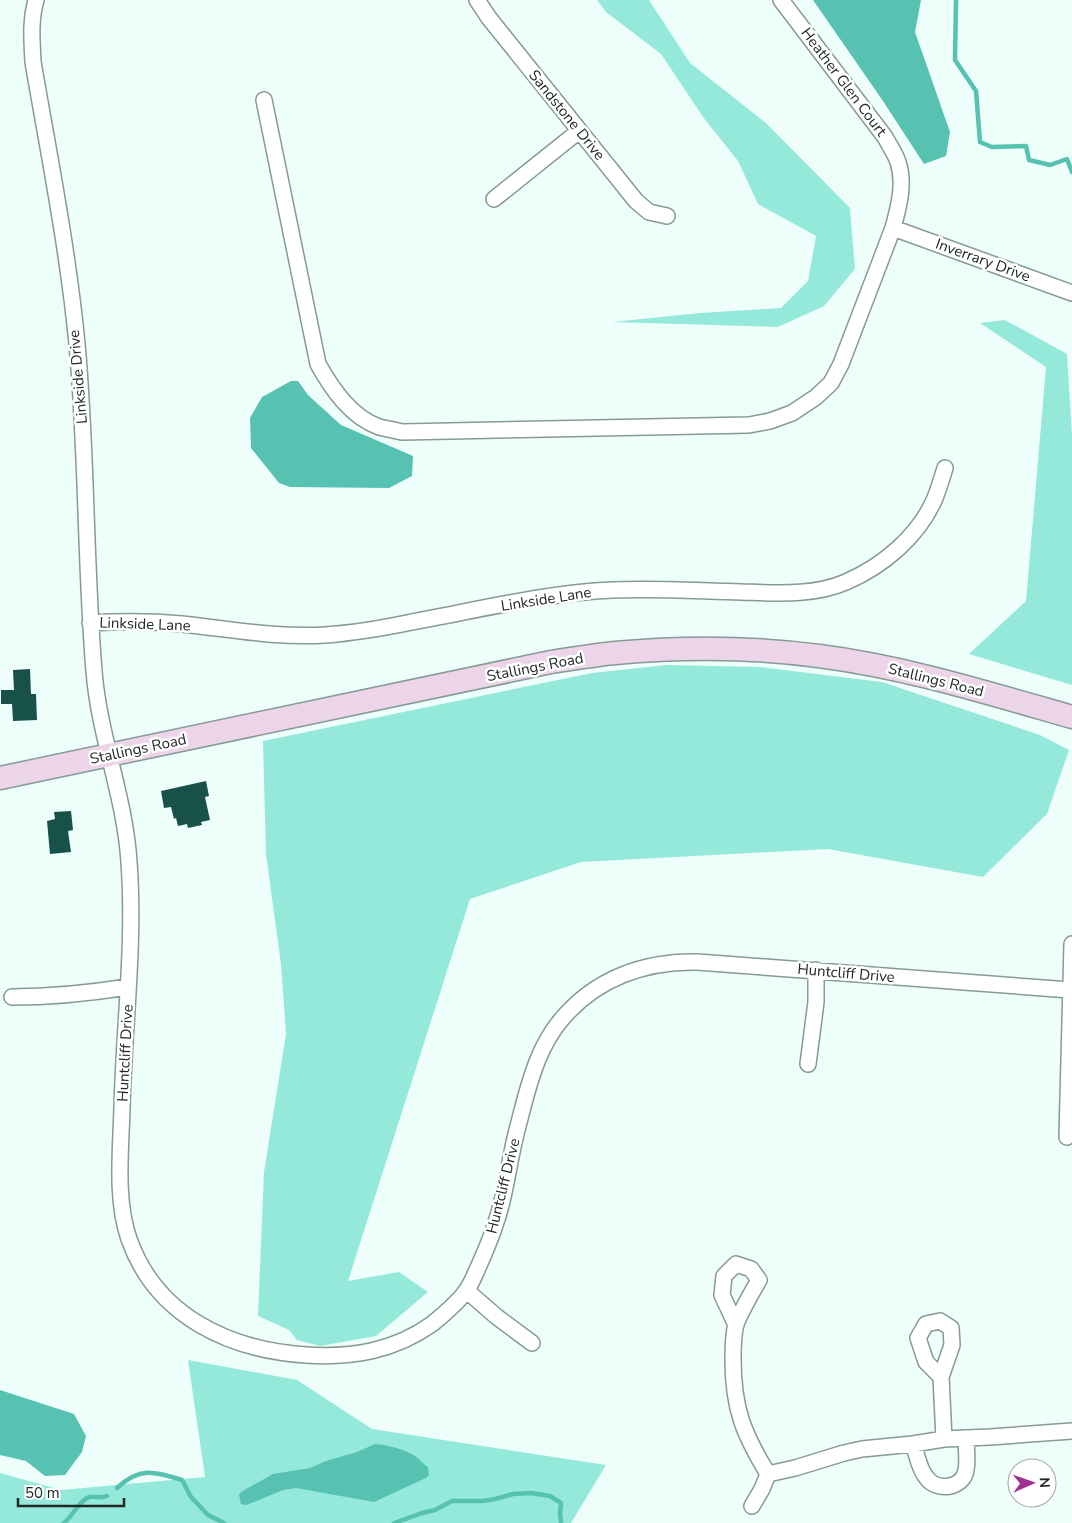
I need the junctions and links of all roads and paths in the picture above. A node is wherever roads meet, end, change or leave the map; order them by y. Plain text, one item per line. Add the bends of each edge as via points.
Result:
1 (36, 0) edge
2 (477, 0) edge
3 (781, 0) edge
4 (264, 100) dead end
5 (579, 131) junction
6 (494, 199) dead end
7 (667, 216) dead end
8 (893, 228) junction
9 (1072, 293) edge
10 (945, 468) dead end
11 (90, 623) junction
12 (1072, 717) edge
13 (109, 756) junction
14 (0, 778) edge
15 (1072, 944) edge
16 (816, 970) junction
17 (128, 988) junction
18 (1070, 990) junction
19 (12, 997) dead end
20 (808, 1064) dead end
21 (1067, 1137) dead end
22 (467, 1290) junction
23 (736, 1325) dead end
24 (532, 1343) dead end
25 (941, 1377) dead end
26 (1072, 1431) edge
27 (944, 1438) junction
28 (966, 1438) junction
29 (913, 1444) junction
30 (768, 1474) junction
31 (752, 1506) dead end

1 - 11 street, Linkside Drive via 31,32 33,62 66,258 76,342
2 - 5 street, Sandstone Drive
3 - 8 street, Heather Glen Court via 890,145 898,162 902,183
4 - 8 street, Heather Glen Court via 318,364 342,400 364,420 402,432 749,425 792,413 831,383
5 - 6 street
5 - 7 street, Sandstone Drive via 636,201 649,212
8 - 9 street, Inverrary Drive
10 - 11 street, Linkside Lane via 927,513 899,548 865,573 824,590 785,593 587,591 326,635 270,634 143,621
11 - 13 street, Linkside Drive via 95,686
12 - 13 street, Stallings Road via 944,681 861,662 774,651 681,650 614,653 551,662
13 - 14 street, Stallings Road
13 - 17 street, Huntcliff Drive via 126,830 129,859
15 - 18 street
16 - 18 street, Huntcliff Drive
16 - 20 street via 816,1002
16 - 22 street, Huntcliff Drive via 697,962 663,963 615,977 576,1004 551,1033 535,1065 497,1222
17 - 19 street
17 - 22 street, Huntcliff Drive via 122,1108 122,1213 139,1264 173,1306 208,1330 248,1346 288,1354 345,1356 382,1349 413,1336 440,1317
18 - 21 street
22 - 24 street
23 - 30 street via 733,1348 736,1405 746,1435
25 - 27 street
26 - 28 street
27 - 28 street
27 - 29 street
28 - 29 street via 966,1470 960,1481 947,1487 934,1485 924,1475
29 - 30 street via 844,1453
30 - 31 street

